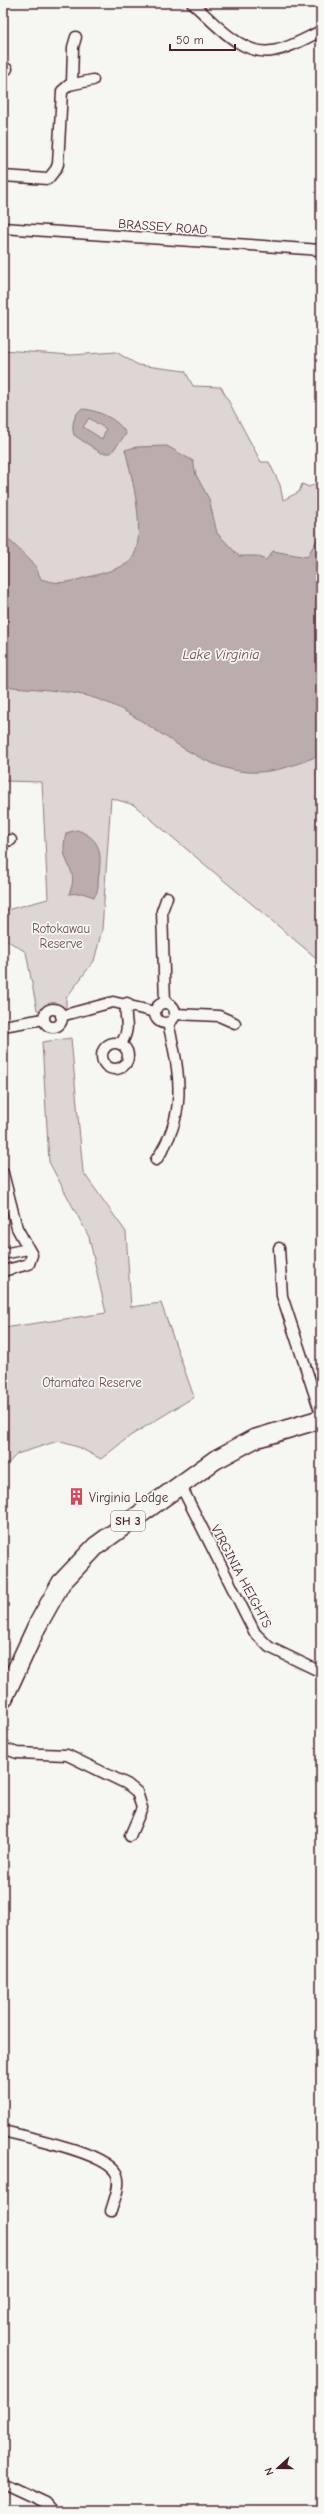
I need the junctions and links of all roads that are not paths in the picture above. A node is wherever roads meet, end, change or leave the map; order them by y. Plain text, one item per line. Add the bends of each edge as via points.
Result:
1 (195, 4) edge
2 (321, 31) edge
3 (76, 36) dead end
4 (93, 80) dead end
5 (72, 84) junction
6 (3, 176) edge
7 (3, 228) edge
8 (321, 250) edge
9 (167, 897) dead end
10 (126, 1003) junction
11 (165, 1003) junction
12 (155, 1012) junction
13 (175, 1014) junction
14 (168, 1023) junction
15 (236, 1023) dead end
16 (3, 1026) edge
17 (121, 1044) dead end
18 (156, 1160) dead end
19 (3, 1173) edge
20 (279, 1248) dead end
21 (23, 1250) junction
22 (3, 1254) edge
23 (14, 1269) junction
24 (3, 1271) edge
25 (321, 1414) edge
26 (321, 1419) edge
27 (180, 1484) junction
28 (321, 1672) edge
29 (3, 1699) edge
30 (3, 1748) edge
31 (130, 1836) dead end
32 (3, 2131) edge
33 (111, 2210) dead end
34 (3, 2483) edge
35 (52, 2511) edge

1 - 2 street via 241,44 256,50 272,51
3 - 5 street via 73,47
4 - 5 street
5 - 6 street via 62,91 56,169 48,179
7 - 8 street, BRASSEY ROAD
9 - 11 street via 162,911
10 - 12 street
10 - 16 street via 106,1002 61,1016 61,1022 56,1026 47,1025 44,1019
10 - 17 street via 128,1026
11 - 12 street via 158,1006
11 - 13 street via 173,1006
12 - 14 street via 158,1020
13 - 14 street via 174,1019
13 - 15 street via 219,1016
14 - 18 street via 180,1097 170,1139
19 - 21 street
20 - 25 street via 282,1296
21 - 22 street
21 - 23 street
21 - 23 street via 32,1255 29,1264
23 - 24 street
26 - 27 highway, SH 3 via 254,1439 215,1460
27 - 28 street, VIRGINIA HEIGHTS via 255,1632 269,1647
27 - 29 highway, SH 3 via 96,1546 61,1583 37,1626
30 - 31 street via 17,1753 67,1755 127,1784 137,1792 142,1808
32 - 33 street via 108,2163 116,2172 118,2181
34 - 35 street via 46,2503

